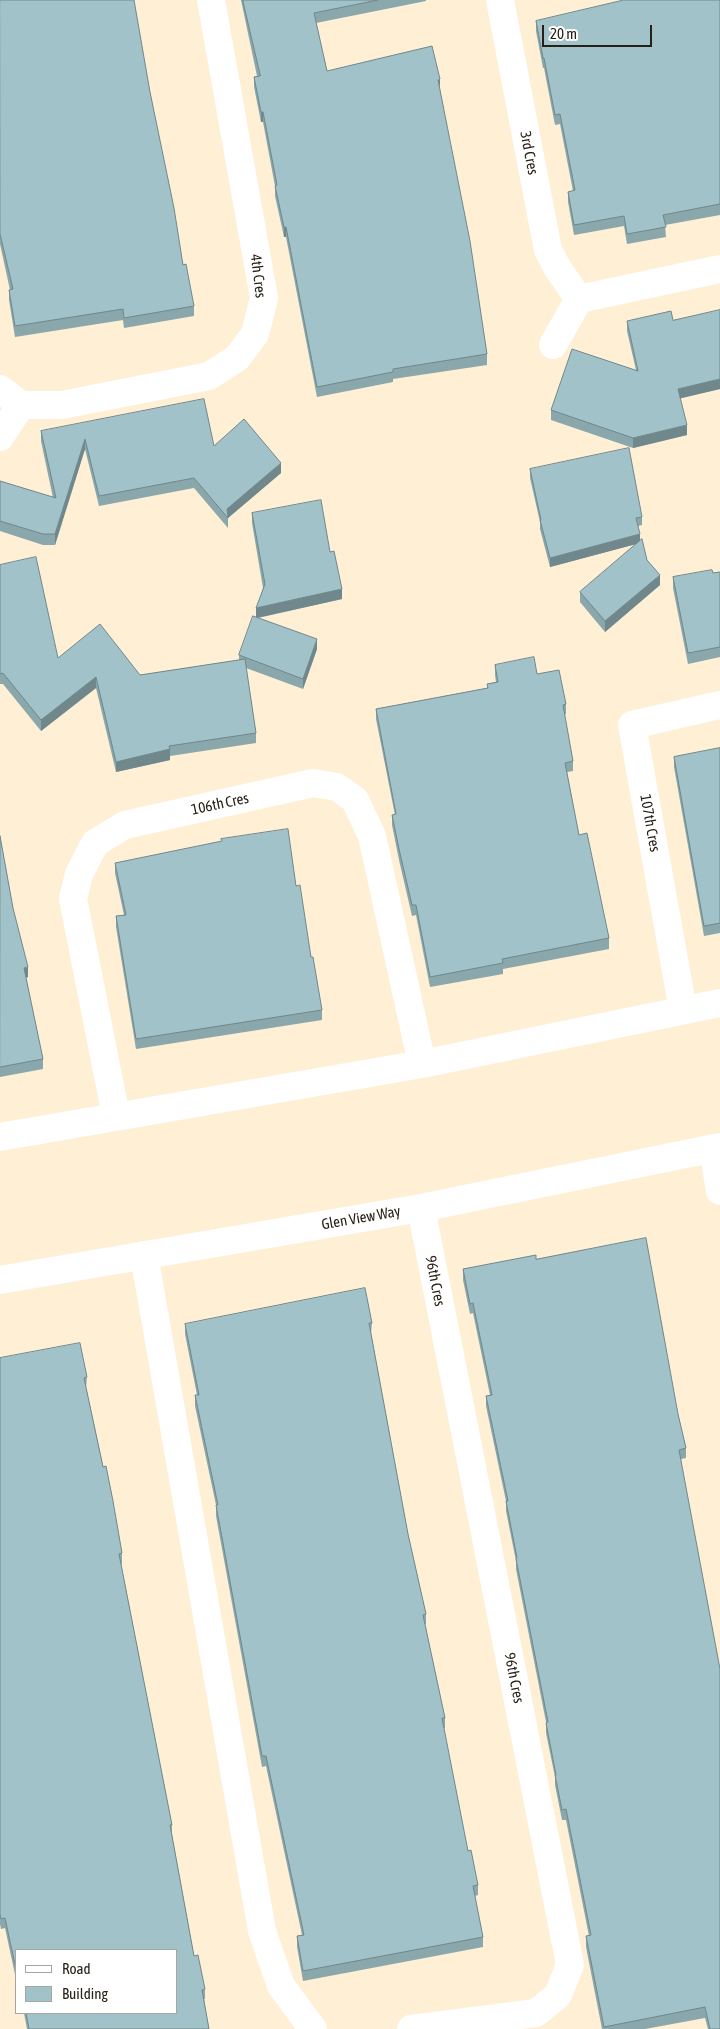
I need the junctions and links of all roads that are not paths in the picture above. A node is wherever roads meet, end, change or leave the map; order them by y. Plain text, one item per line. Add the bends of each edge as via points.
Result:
1 (211, 0) edge
2 (500, 0) edge
3 (720, 269) edge
4 (579, 299) junction
5 (552, 345) dead end
6 (0, 389) edge
7 (21, 405) junction
8 (0, 437) edge
9 (720, 705) edge
10 (720, 1003) edge
11 (683, 1010) junction
12 (422, 1064) junction
13 (116, 1116) junction
14 (0, 1137) edge
15 (716, 1148) edge
16 (720, 1191) edge
17 (421, 1208) junction
18 (144, 1255) junction
19 (0, 1280) edge
20 (313, 2029) edge
21 (411, 2029) edge

1 - 7 street, 4th Cres via 264,298 255,334 237,358 208,376 62,405
2 - 4 street, 3rd Cres via 548,250
3 - 4 street
4 - 5 street
6 - 7 street
7 - 8 street
9 - 11 street, 107th Cres via 632,725
10 - 11 street
11 - 12 street
12 - 13 street
12 - 13 street, 106th Cres via 372,836 355,800 337,787 313,783 125,825 95,843 78,874 73,899
13 - 14 street
15 - 16 street
15 - 17 street, Glen View Way
17 - 18 street, Glen View Way
17 - 21 street, 96th Cres via 570,1965 558,1994 536,2013
18 - 19 street, Glen View Way
18 - 20 street via 262,1931 281,1986

